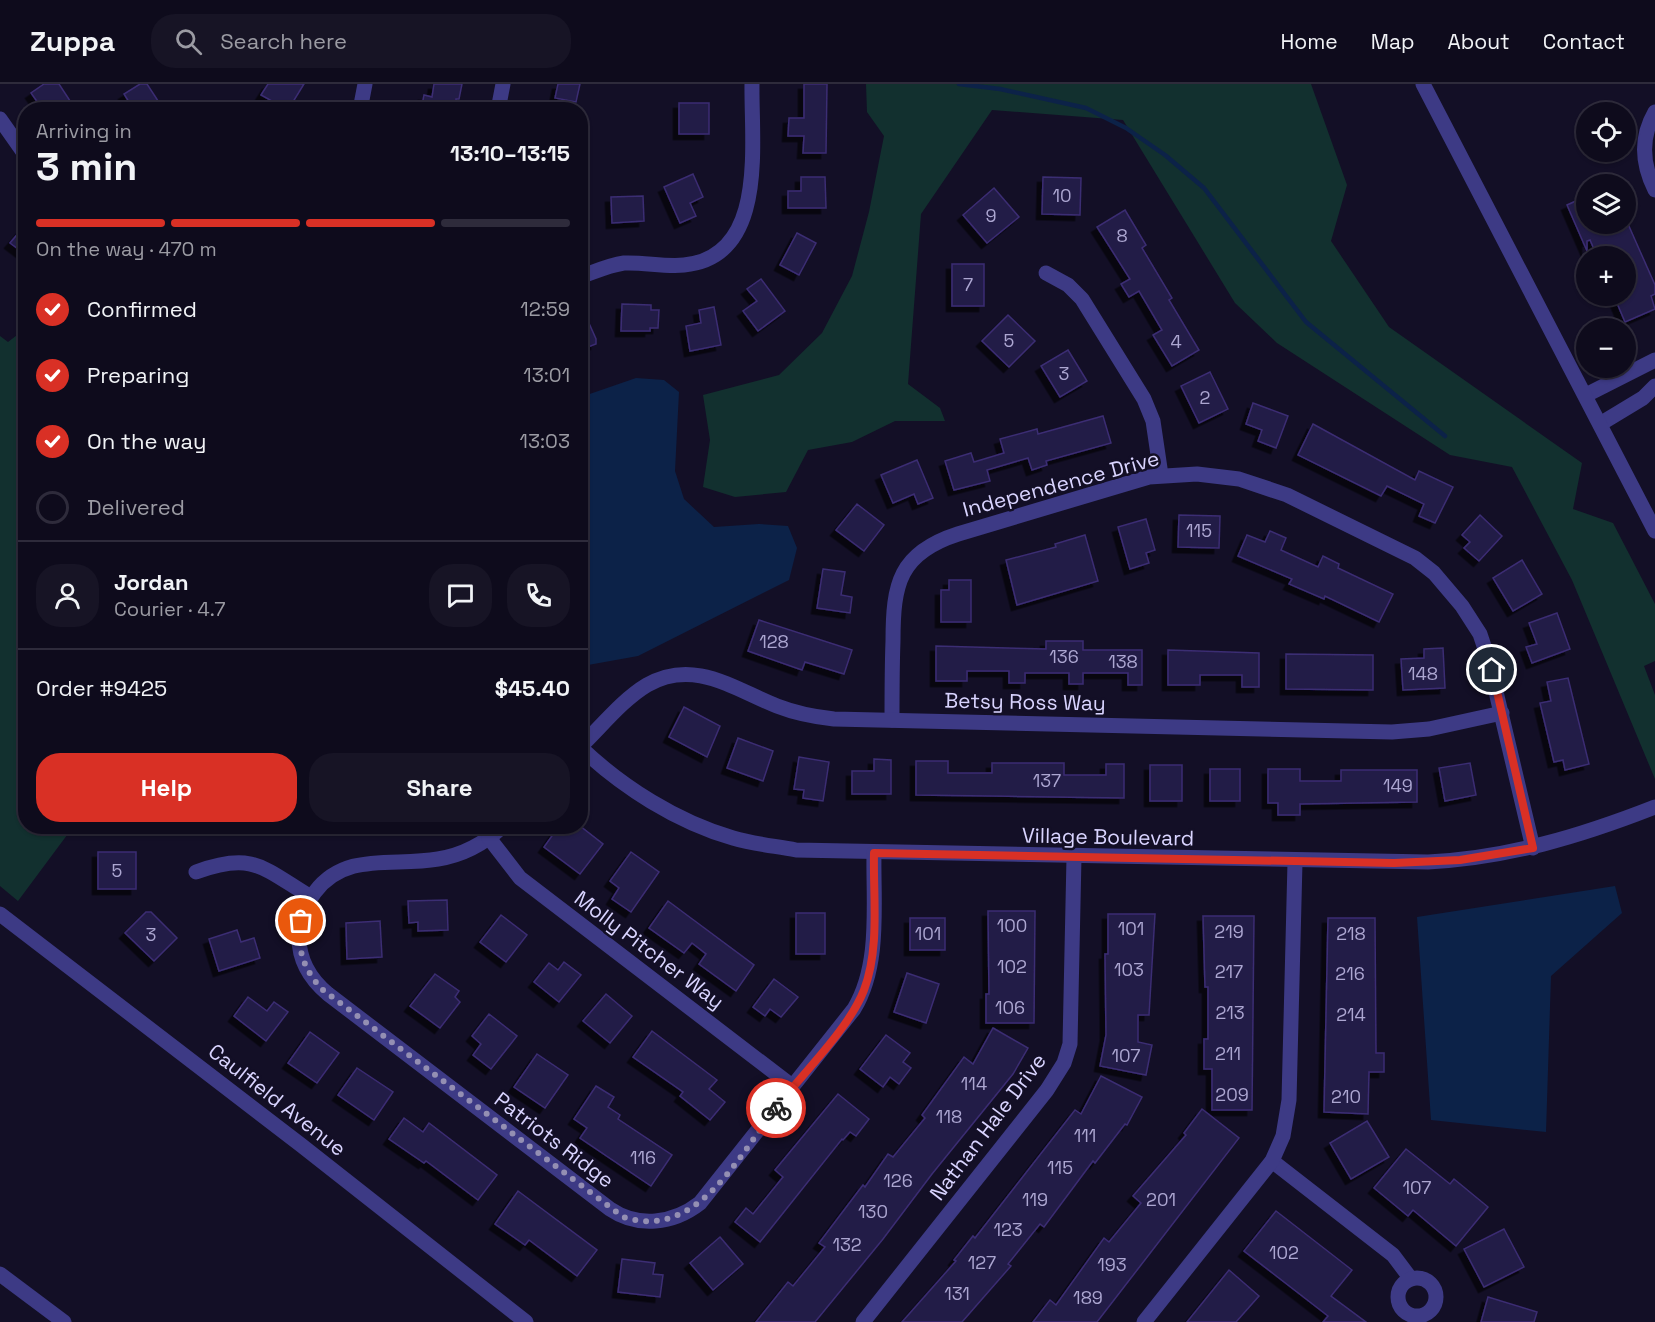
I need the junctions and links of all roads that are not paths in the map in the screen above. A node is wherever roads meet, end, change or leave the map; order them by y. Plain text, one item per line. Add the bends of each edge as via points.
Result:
1 (365, 84) edge
2 (503, 84) edge
3 (752, 84) edge
4 (1423, 84) edge
5 (362, 102) edge
6 (500, 102) edge
7 (1655, 112) edge
8 (0, 119) edge
9 (18, 145) edge
10 (1655, 190) edge
11 (1046, 273) dead end
12 (588, 275) edge
13 (1655, 360) edge
14 (1655, 386) edge
15 (1586, 395) junction
16 (1600, 424) junction
17 (1161, 475) junction
18 (1655, 531) edge
19 (1502, 713) junction
20 (892, 720) junction
21 (588, 740) edge
22 (588, 752) edge
23 (1655, 807) edge
24 (494, 834) edge
25 (489, 838) junction
26 (1533, 848) junction
27 (874, 853) junction
28 (1074, 857) junction
29 (1295, 861) junction
30 (196, 872) dead end
31 (311, 897) junction
32 (0, 914) edge
33 (792, 1086) junction
34 (1272, 1161) junction
35 (0, 1274) edge
36 (1411, 1279) dead end
37 (64, 1322) edge
38 (526, 1322) edge
39 (863, 1322) edge
40 (1144, 1322) edge

1 - 5 street
2 - 6 street
3 - 12 street via 749,200 743,223 728,243 712,258 695,264 624,264
4 - 15 street via 1529,293
7 - 10 street via 1648,126 1644,157
8 - 9 street
11 - 17 street via 1068,285 1082,299 1144,399 1153,421
13 - 15 street
14 - 16 street via 1643,398
15 - 16 street
16 - 18 street
17 - 19 street, Independence Drive via 1218,476 1271,488 1415,558 1443,583 1480,634
17 - 20 street, Independence Drive via 958,534 921,552 903,572 895,593
19 - 20 street, Betsy Ross Way via 1429,729 1392,732
19 - 26 street, Independence Drive
20 - 21 street, Betsy Ross Way via 812,716 776,705 717,678 691,674 662,679 640,690
22 - 27 street, Village Boulevard via 645,797 687,821 732,838 796,850
23 - 26 street, Village Boulevard
24 - 25 street, Patriots Ridge
25 - 31 street, Patriots Ridge via 461,853 436,860 366,862 347,867 323,882
25 - 33 street, Molly Pitcher Way via 520,878
26 - 29 street, Village Boulevard via 1428,862
27 - 28 street, Village Boulevard
27 - 33 street, Patriots Ridge via 872,951 865,987 845,1022
28 - 29 street, Village Boulevard
28 - 39 street, Nathan Hale Drive via 1071,1028 1064,1063 1047,1090
29 - 34 street via 1289,1100 1283,1136
30 - 31 street via 228,861 248,863
31 - 33 street, Patriots Ridge via 301,921 300,945 317,984 623,1217 659,1221 693,1209
32 - 38 street, Caulfield Avenue
34 - 36 street via 1394,1255
34 - 40 street
35 - 37 street

